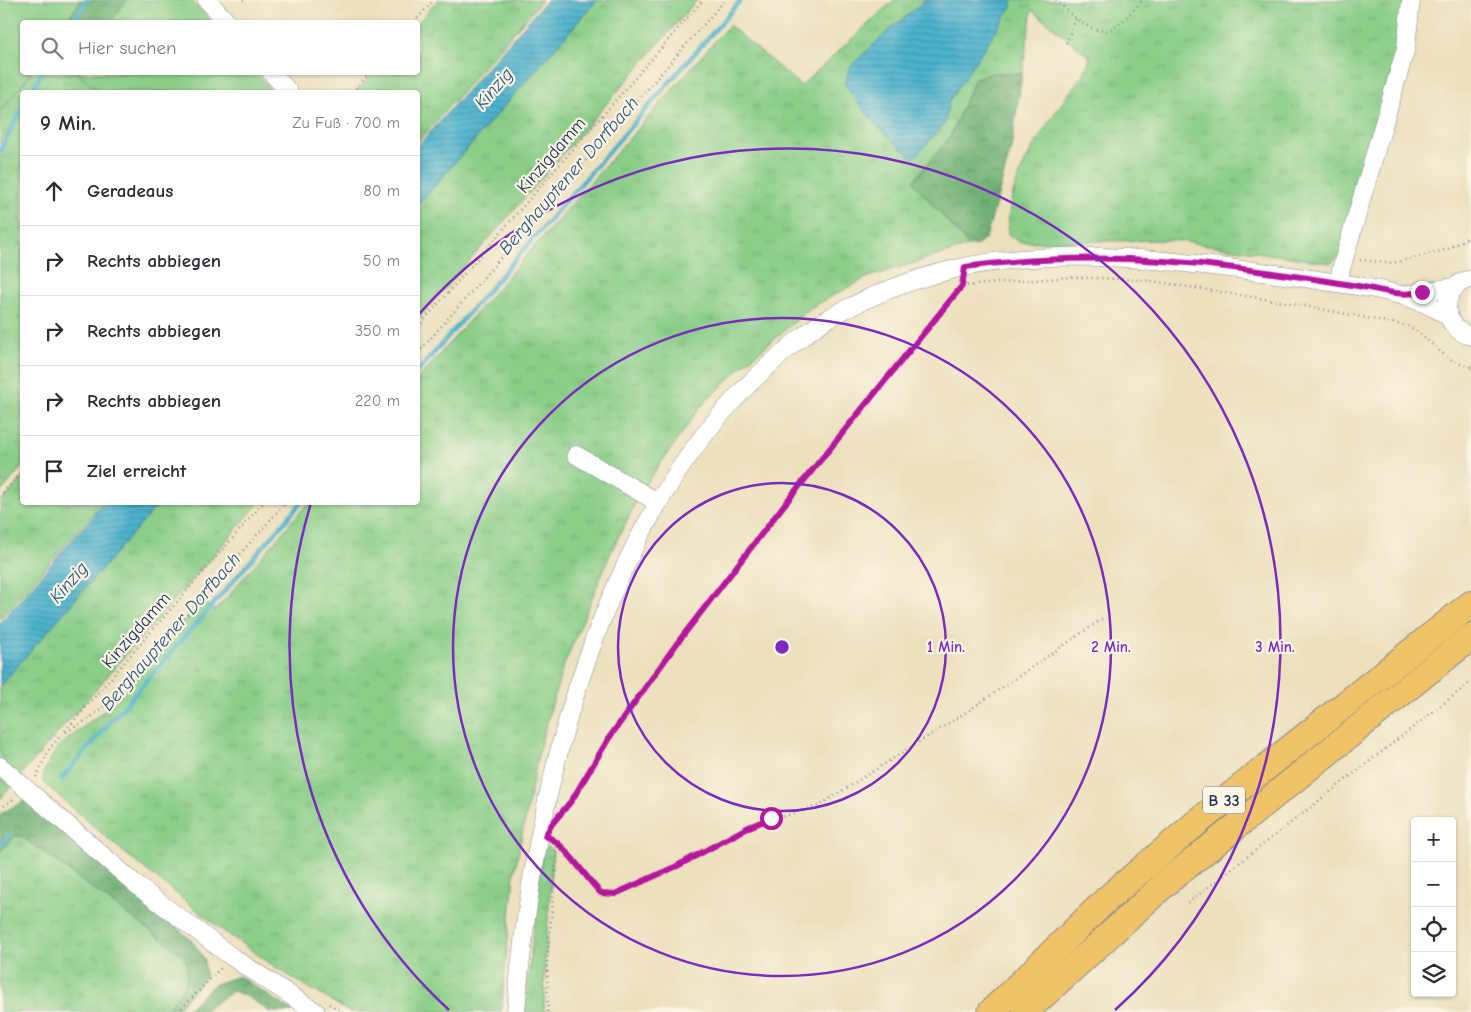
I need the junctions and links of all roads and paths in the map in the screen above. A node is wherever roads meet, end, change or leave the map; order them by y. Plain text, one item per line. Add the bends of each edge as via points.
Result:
1 (207, 0) edge
2 (434, 0) edge
3 (703, 0) edge
4 (725, 0) edge
5 (1056, 0) edge
6 (1143, 0) edge
7 (1411, 0) edge
8 (1076, 19) junction
9 (225, 20) edge
10 (416, 20) edge
11 (1066, 43) dead end
12 (274, 75) edge
13 (367, 75) edge
14 (287, 90) edge
15 (354, 90) edge
16 (1471, 236) edge
17 (1345, 258) junction
18 (965, 267) junction
19 (1471, 278) edge
20 (1339, 283) junction
21 (962, 286) junction
22 (1454, 287) junction
23 (1396, 295) junction
24 (1448, 316) junction
25 (420, 325) edge
26 (1471, 336) edge
27 (420, 350) edge
28 (1471, 368) edge
29 (576, 455) dead end
30 (20, 473) edge
31 (0, 497) edge
32 (657, 502) junction
33 (261, 505) edge
34 (283, 505) edge
35 (1471, 604) edge
36 (1105, 617) dead end
37 (1471, 637) edge
38 (1471, 682) edge
39 (63, 734) junction
40 (0, 766) edge
41 (28, 782) junction
42 (540, 835) junction
43 (1188, 903) dead end
44 (232, 957) junction
45 (178, 1012) edge
46 (316, 1012) edge
47 (516, 1012) edge
48 (548, 1012) edge
49 (990, 1012) edge
50 (1026, 1012) edge

1 - 9 street
2 - 10 path
3 - 25 path, Kinzigdamm
4 - 27 path
5 - 8 path
6 - 8 path via 1118,26 1106,31 1091,28
7 - 17 street via 1406,48
8 - 11 path
12 - 14 street
13 - 15 path
16 - 17 path via 1448,249 1393,263
17 - 20 street
18 - 20 street via 1042,259 1149,259
18 - 21 path
18 - 32 street via 861,302 817,326 772,362 725,409
19 - 22 street
20 - 23 street
21 - 28 path via 1070,277 1145,280 1290,303 1408,326 1423,334 1450,360
21 - 42 path via 784,505 609,738 572,800 545,836
22 - 23 street
22 - 24 street via 1449,296
23 - 24 street via 1432,306
24 - 26 street via 1460,332
29 - 32 street
30 - 31 path
32 - 42 street via 627,562 590,651
33 - 39 path, Kinzigdamm
34 - 39 path via 111,701
35 - 49 highway, B 33 via 1188,830 1107,899
36 - 48 path via 968,711 818,806 749,827 677,866 615,894 601,893 551,838 557,853 547,963
37 - 50 highway, B 33 via 1167,882
38 - 43 path
39 - 41 path, Kinzigdamm
40 - 41 street
41 - 44 street via 140,888
42 - 47 street via 524,929
44 - 45 path
44 - 46 street

